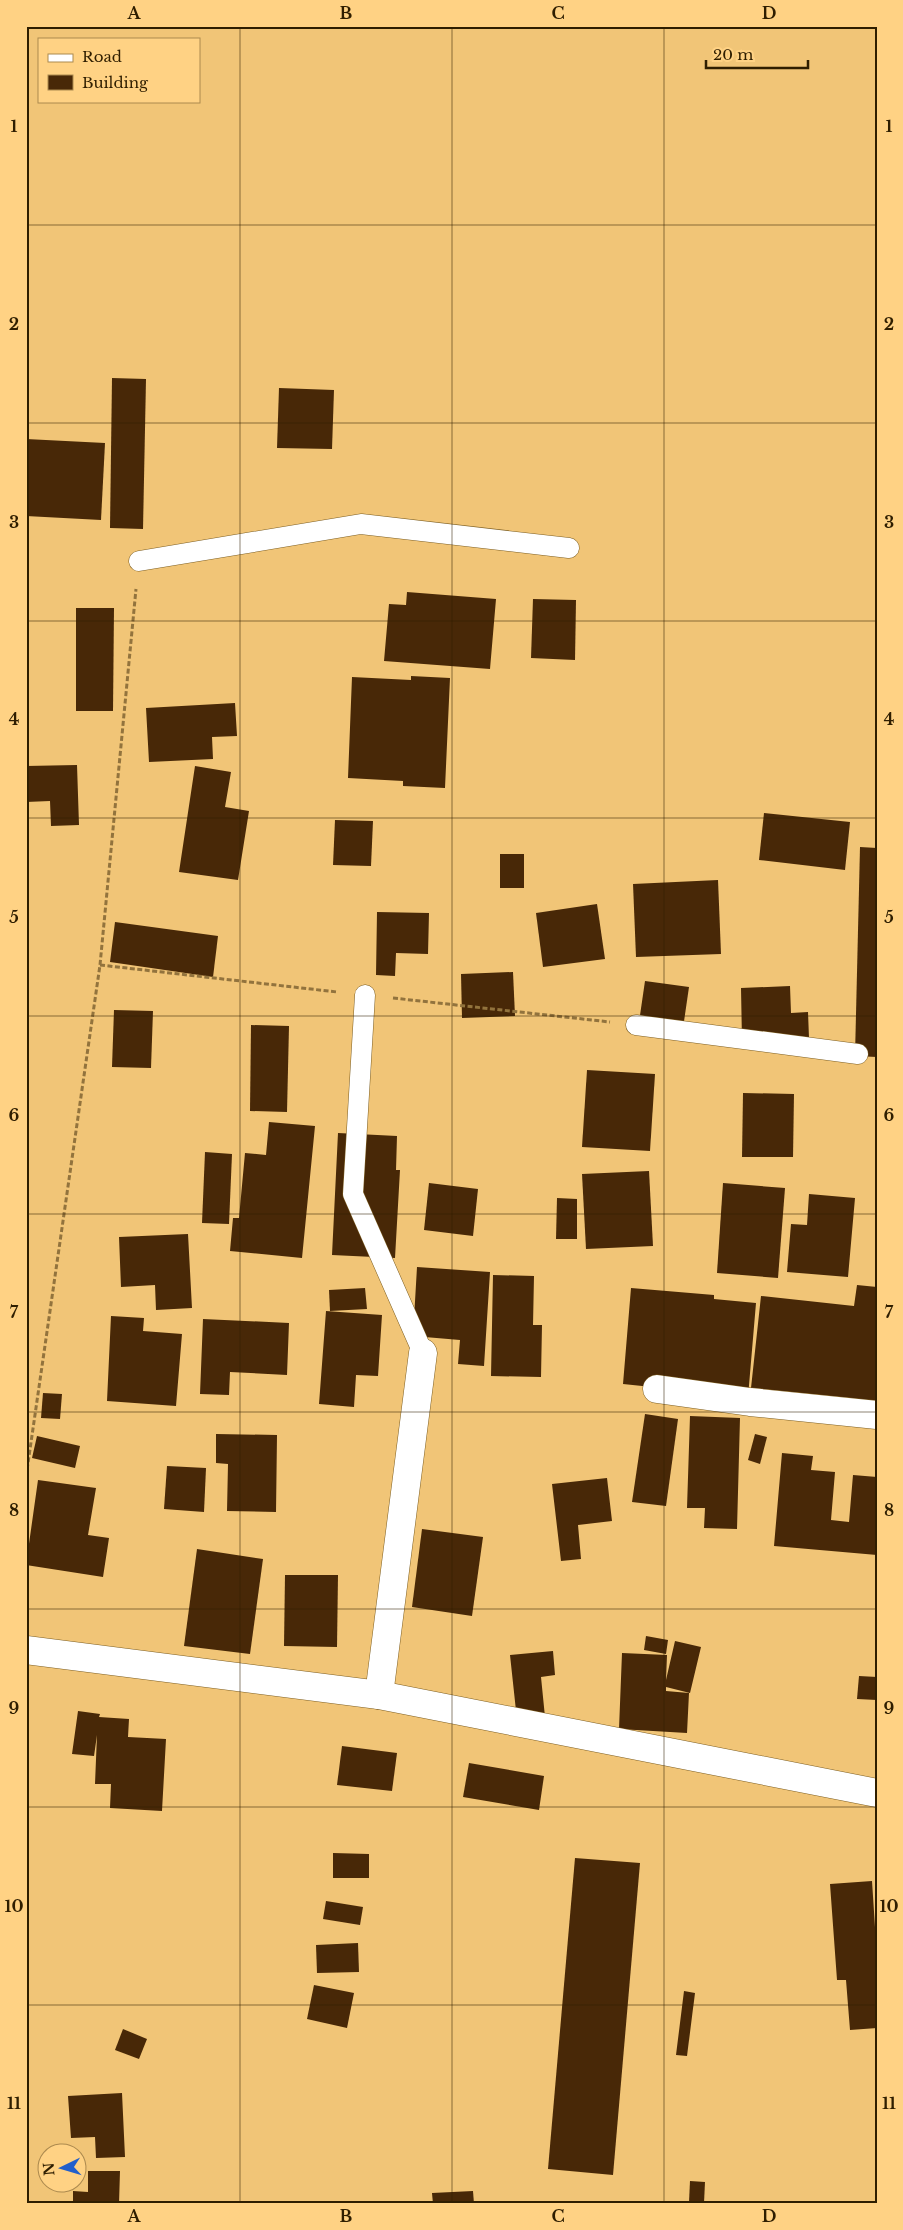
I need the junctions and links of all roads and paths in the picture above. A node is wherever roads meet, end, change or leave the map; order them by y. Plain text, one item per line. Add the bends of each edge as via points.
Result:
1 (570, 548) dead end
2 (138, 561) joint
3 (365, 995) dead end
4 (636, 1024) dead end
5 (858, 1054) dead end
6 (423, 1352) joint
7 (657, 1389) dead end
8 (877, 1415) edge
9 (26, 1477) edge
10 (26, 1650) edge
11 (379, 1695) junction
12 (877, 1793) edge

1 - 2 lane via 361,524
2 - 9 path via 100,966
3 - 6 lane via 353,1194
4 - 5 lane
6 - 11 street
7 - 8 street
10 - 11 street
11 - 12 street

